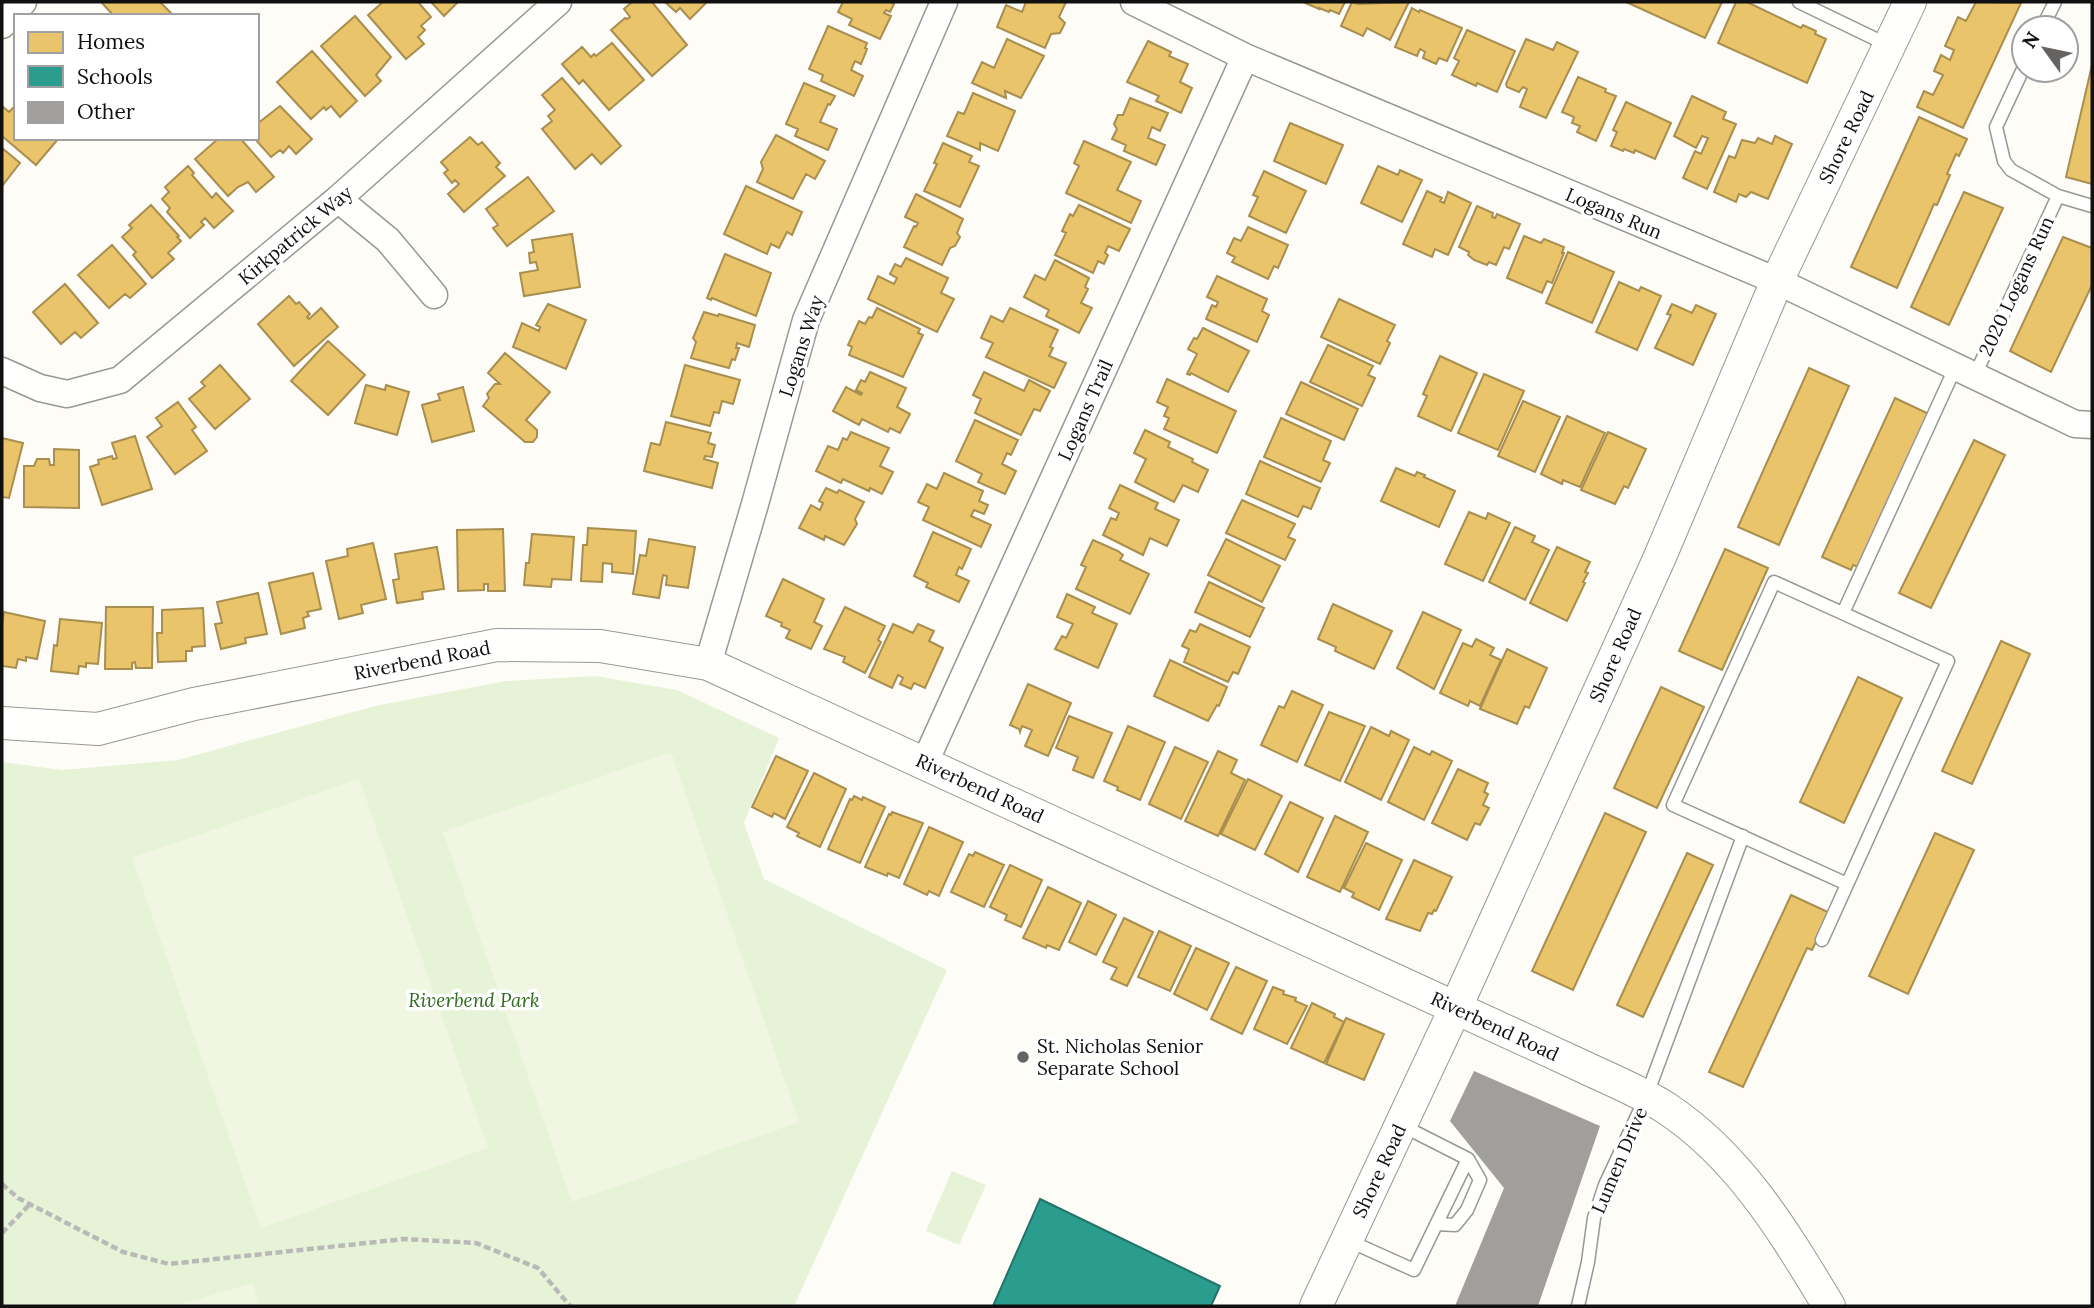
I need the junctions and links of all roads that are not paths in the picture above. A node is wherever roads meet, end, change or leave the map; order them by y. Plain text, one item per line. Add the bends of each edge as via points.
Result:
1 (23, 2) edge
2 (558, 2) edge
3 (944, 2) edge
4 (1134, 2) edge
5 (1799, 2) edge
6 (1910, 2) edge
7 (2, 25) edge
8 (1890, 46) junction
9 (1245, 57) junction
10 (2016, 84) edge
11 (2058, 196) junction
12 (338, 200) junction
13 (2092, 206) edge
14 (1777, 281) junction
15 (434, 295) dead end
16 (1965, 370) junction
17 (2, 371) edge
18 (2092, 425) edge
19 (1843, 613) junction
20 (708, 664) junction
21 (2, 723) edge
22 (925, 762) junction
23 (1743, 836) junction
24 (1847, 884) junction
25 (1822, 940) dead end
26 (1455, 1007) junction
27 (1646, 1097) junction
28 (1401, 1125) junction
29 (1468, 1159) junction
30 (1437, 1224) junction
31 (1347, 1240) junction
32 (1316, 1306) edge
33 (1578, 1306) edge
34 (1829, 1306) edge

1 - 7 street
2 - 12 street, Kirkpatrick Way
3 - 20 street, Logans Way via 806,320
4 - 9 street, Logans Run
5 - 8 lane
6 - 8 street, Shore Road
8 - 14 street, Shore Road
9 - 14 street, Logans Run
9 - 22 street, Logans Trail
10 - 11 lane, 2020 Logans Run via 1996,127 2004,161 2011,170
11 - 13 lane, 2020 Logans Run
11 - 16 lane, 2020 Logans Run
12 - 15 street via 388,240
12 - 17 street, Kirkpatrick Way via 120,380 67,394
14 - 16 street, Logans Run
14 - 26 street, Shore Road via 1659,559
16 - 18 street, Logans Run via 2075,424
16 - 19 lane, 2020 Logans Run
19 - 23 lane via 1774,582 1674,805
19 - 24 lane via 1948,661
20 - 21 street, Riverbend Road via 600,646 497,645 194,704 98,729
20 - 22 street, Riverbend Road
22 - 26 street, Riverbend Road
23 - 24 lane
23 - 27 lane, Lumen Drive
24 - 25 lane
26 - 27 street, Riverbend Road
26 - 28 street, Shore Road
27 - 33 lane, Lumen Drive via 1594,1218
27 - 34 street, Riverbend Road via 1667,1108 1725,1155 1783,1231
28 - 29 lane
28 - 31 street, Shore Road
29 - 30 lane
29 - 30 lane via 1480,1180 1467,1210 1455,1225
30 - 31 lane via 1414,1270
31 - 32 street, Shore Road

